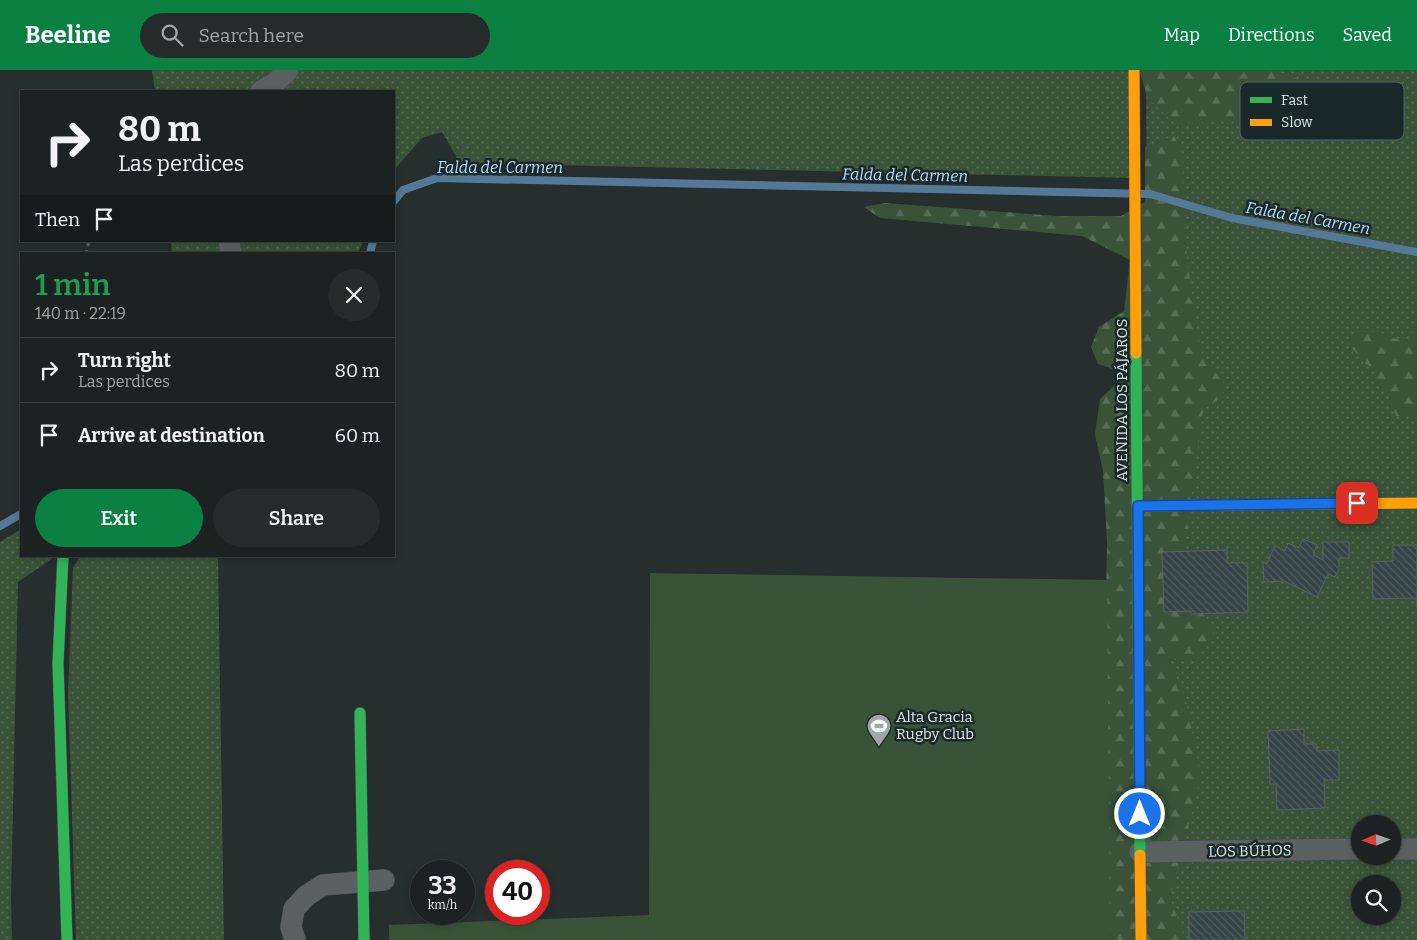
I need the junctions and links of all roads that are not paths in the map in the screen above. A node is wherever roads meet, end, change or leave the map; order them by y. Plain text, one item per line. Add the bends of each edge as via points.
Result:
1 (288, 70) edge
2 (1134, 70) edge
3 (263, 90) edge
4 (1417, 503) edge
5 (1138, 506) junction
6 (63, 557) edge
7 (360, 713) dead end
8 (1417, 848) edge
9 (1351, 849) edge
10 (1401, 849) edge
11 (1140, 852) junction
12 (374, 881) junction
13 (67, 940) edge
14 (295, 940) edge
15 (364, 940) edge
16 (1141, 940) edge

1 - 3 street
2 - 5 street, AVENIDA LOS PÁJAROS
4 - 5 street
5 - 11 street, AVENIDA LOS PÁJAROS
6 - 13 street via 58,663
7 - 12 street
8 - 10 street
9 - 11 street, LOS BÚHOS
11 - 16 street, AVENIDA LOS PÁJAROS
12 - 14 street via 323,885 306,896 294,909 291,927
12 - 15 street

